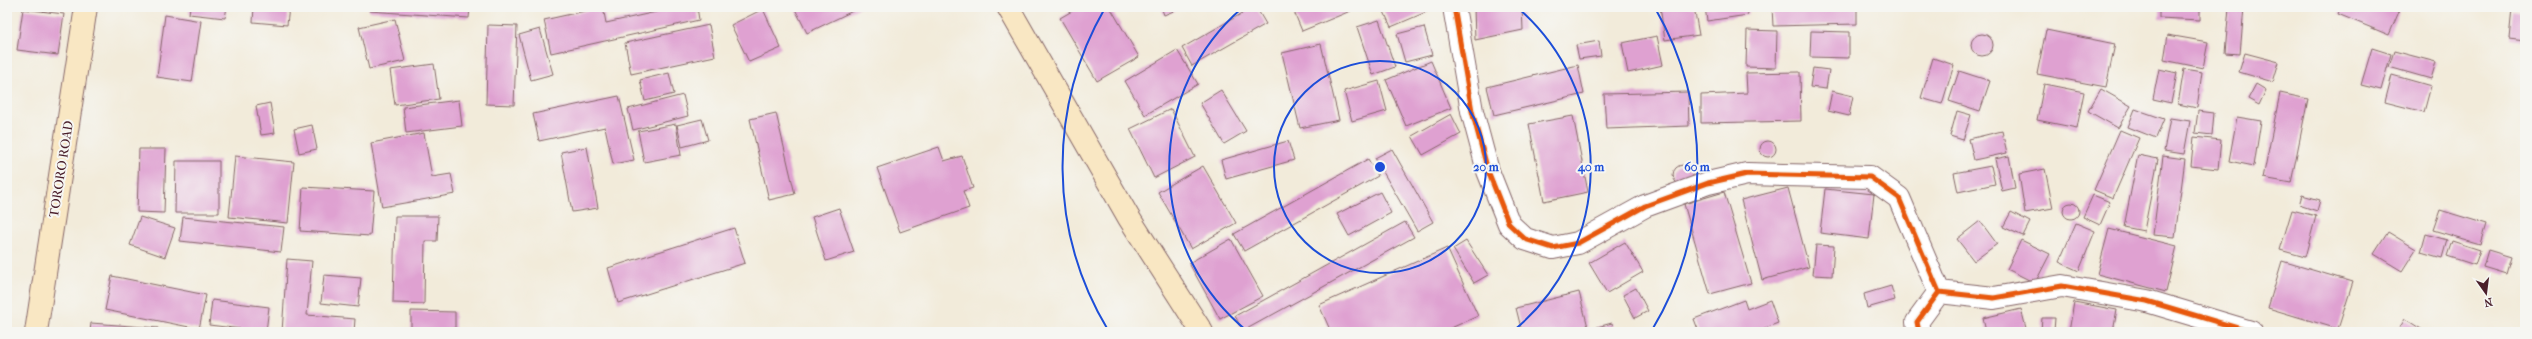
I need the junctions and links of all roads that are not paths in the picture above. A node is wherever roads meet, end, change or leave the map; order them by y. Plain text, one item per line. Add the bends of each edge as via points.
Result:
1 (86, 7) edge
2 (1008, 7) edge
3 (1454, 7) edge
4 (1938, 292) junction
5 (36, 332) edge
6 (1202, 332) edge
7 (1919, 332) edge
8 (2251, 332) edge

1 - 5 main road, TORORO ROAD
2 - 6 main road via 1129,218
3 - 4 street via 1472,111 1488,171 1509,224 1525,240 1553,248 1578,243 1646,206 1708,183 1747,174 1870,177 1898,198
4 - 7 street via 1917,322
4 - 8 street via 1994,298 2062,286 2147,300

